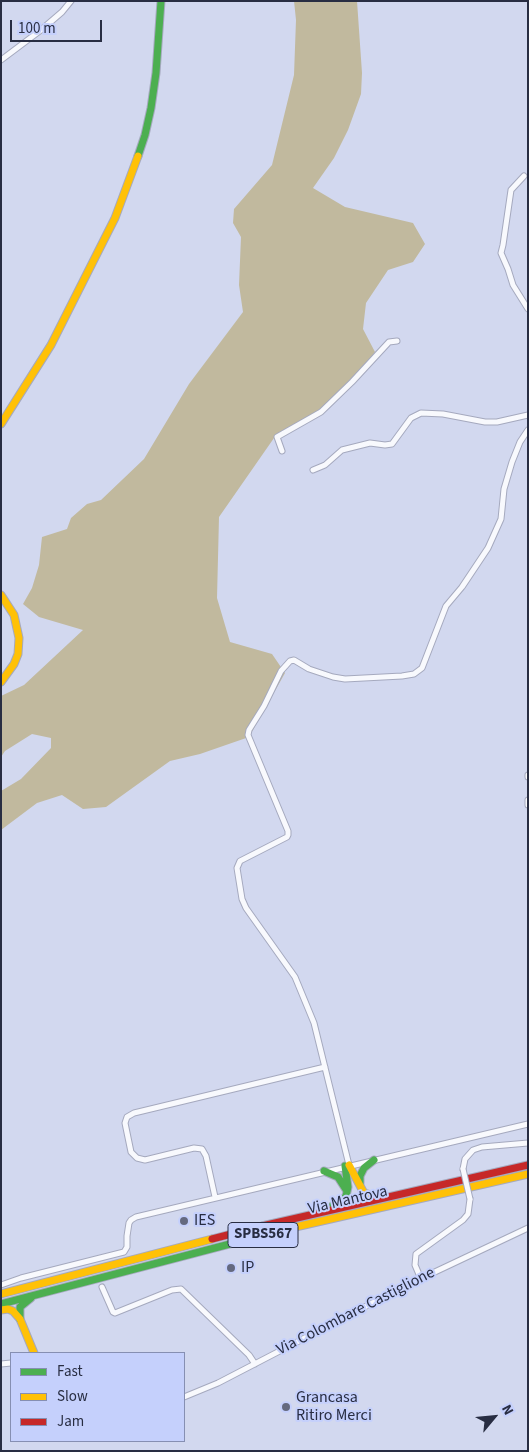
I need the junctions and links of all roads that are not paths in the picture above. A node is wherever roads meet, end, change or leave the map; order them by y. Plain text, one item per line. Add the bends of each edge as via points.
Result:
1 (71, 1) edge
2 (161, 1) edge
3 (1, 60) edge
4 (524, 176) dead end
5 (528, 309) edge
6 (397, 342) dead end
7 (528, 415) edge
8 (1, 424) edge
9 (528, 430) edge
10 (282, 451) dead end
11 (313, 470) dead end
12 (1, 595) edge
13 (1, 682) edge
14 (528, 800) edge
15 (528, 805) edge
16 (325, 1067) junction
17 (528, 1124) edge
18 (528, 1143) edge
19 (374, 1160) junction
20 (347, 1165) junction
21 (528, 1165) edge
22 (324, 1171) junction
23 (528, 1174) edge
24 (360, 1183) junction
25 (347, 1191) junction
26 (215, 1197) junction
27 (387, 1197) junction
28 (312, 1215) junction
29 (528, 1228) edge
30 (421, 1279) junction
31 (1, 1285) edge
32 (102, 1288) dead end
33 (43, 1292) junction
34 (1, 1294) edge
35 (1, 1304) edge
36 (1, 1310) edge
37 (20, 1319) junction
38 (34, 1352) edge
39 (255, 1364) junction
40 (185, 1397) edge

1 - 3 street via 41,30
2 - 8 main road via 151,108 145,135 115,218 51,345
4 - 5 street via 511,190 501,253 513,285
6 - 10 street via 390,342 321,412 277,437
7 - 11 street via 485,422 421,413 411,418 392,444 370,443 342,450 325,465
9 - 16 street via 512,462 504,489 501,519 488,548 446,606 422,668 414,674 402,676 345,679 333,678 290,661 281,671 249,730 248,735 288,835 243,858 237,865 242,899 295,977 314,1023
12 - 13 main road via 14,615 19,638 14,664
14 - 15 street
16 - 20 street
16 - 26 street via 127,1117 125,1123 131,1152 137,1158 145,1160 202,1149
17 - 19 street
18 - 30 street, bridge via 482,1147 473,1150 465,1159 463,1169 470,1199 468,1214 416,1254 414,1265
19 - 20 street
19 - 24 main road via 364,1168
20 - 22 street
20 - 24 main road
20 - 25 main road
21 - 27 main road, Via Mantova / SPBS567
22 - 25 main road via 338,1177
22 - 26 street
23 - 33 main road, Via Mantova / SPBS567 via 265,1234
24 - 27 main road via 367,1194
25 - 28 main road via 339,1204 317,1210
26 - 31 street via 134,1218 129,1222 124,1252
27 - 28 main road, Via Mantova / SPBS567
28 - 34 main road, Via Mantova / SPBS567
29 - 30 street, Via Colombare Castiglione
30 - 39 street, Via Colombare Castiglione
32 - 39 street via 115,1314 181,1289
33 - 35 main road, Via Mantova / SPBS567
33 - 37 main road via 23,1303
36 - 37 main road via 8,1309
37 - 38 main road
39 - 40 street, Via Colombare Castiglione via 218,1384

